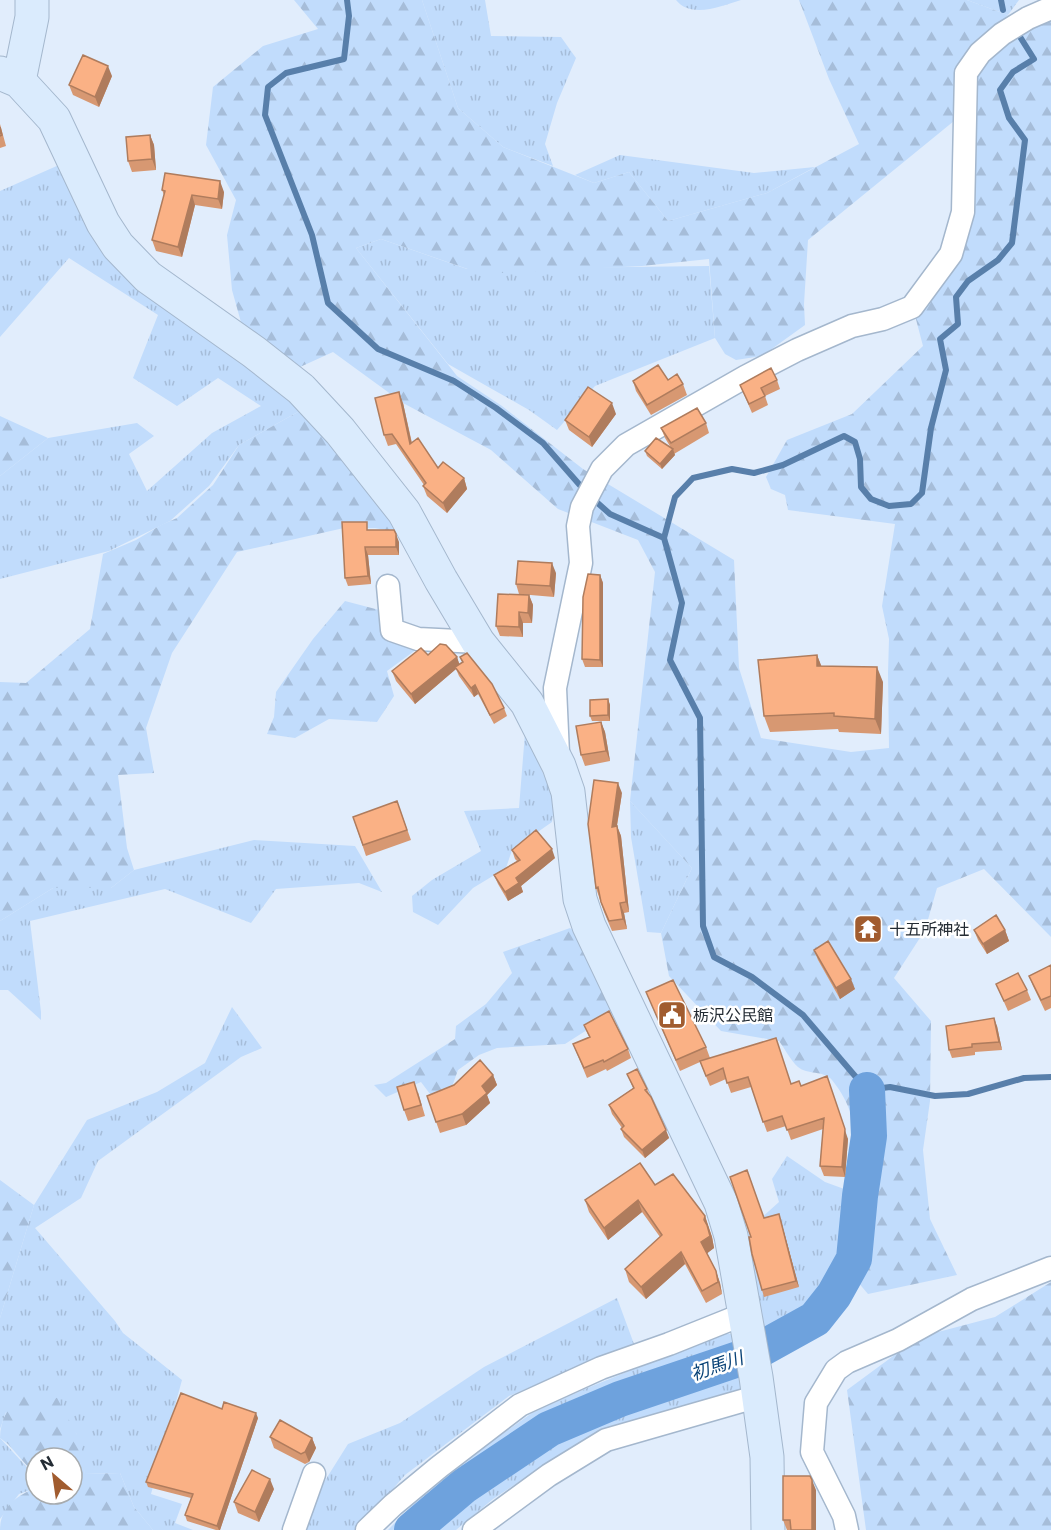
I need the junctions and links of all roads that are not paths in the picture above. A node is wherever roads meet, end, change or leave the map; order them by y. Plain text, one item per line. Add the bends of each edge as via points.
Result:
1 (32, 0) edge
2 (1051, 8) edge
3 (10, 77) edge
4 (388, 586) dead end
5 (478, 642) junction
6 (559, 766) junction
7 (1051, 1268) edge
8 (745, 1321) junction
9 (757, 1386) junction
10 (314, 1474) dead end
11 (294, 1530) edge
12 (368, 1530) edge
13 (474, 1530) edge
14 (768, 1530) edge
15 (847, 1530) edge

1 - 3 street via 33,17
2 - 6 street via 1002,34 980,53 966,73 963,212 951,254 912,307 852,326 797,350 626,445 602,469 582,507 578,526 581,563 555,688
3 - 5 street via 54,118 103,223 118,246 147,277 301,389 340,431 404,512
4 - 5 street via 392,630 418,639
5 - 6 street via 527,703
6 - 8 street via 568,792 580,898 589,926 721,1203 731,1236
7 - 15 street via 972,1299 836,1370 816,1403 812,1452
8 - 9 street
8 - 12 street via 601,1368 520,1405 439,1467
9 - 13 street via 606,1440 549,1475
9 - 14 street via 767,1457
10 - 11 street

